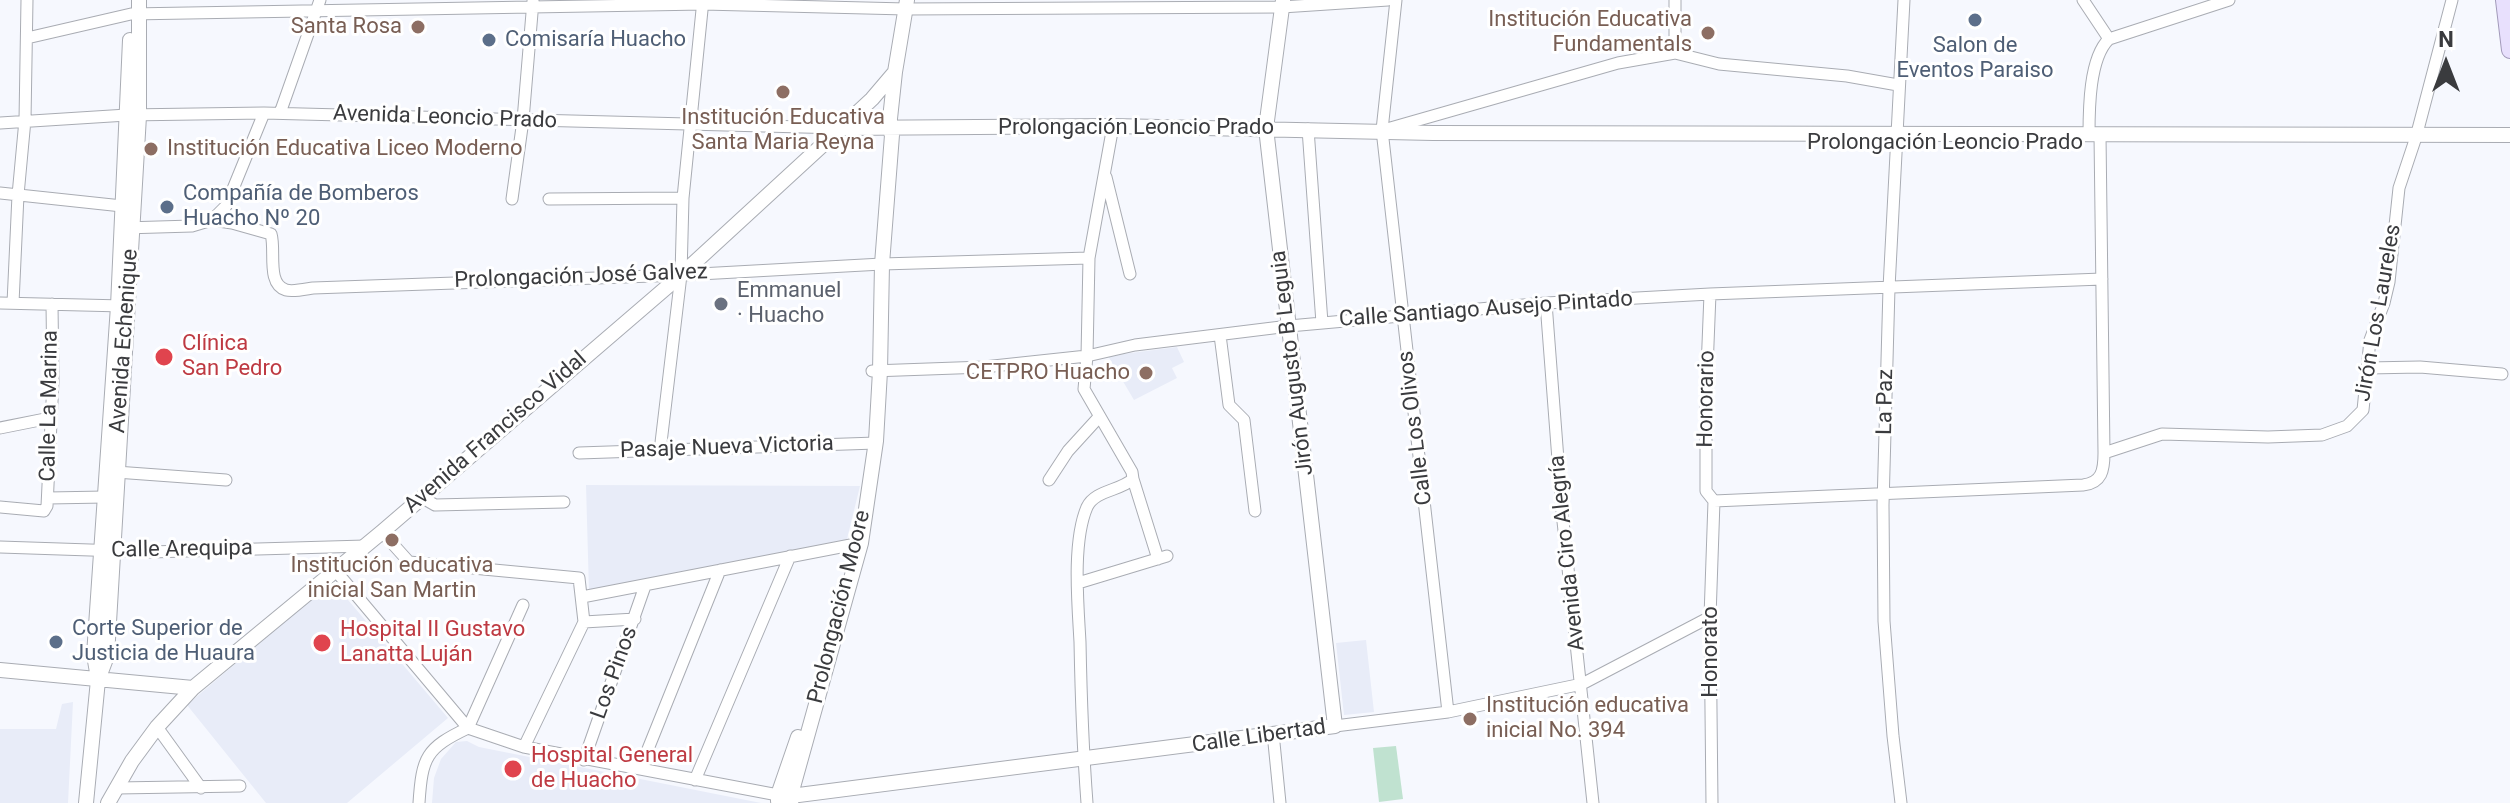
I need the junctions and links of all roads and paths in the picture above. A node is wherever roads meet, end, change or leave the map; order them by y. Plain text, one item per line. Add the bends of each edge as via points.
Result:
1 (27, 0) edge
2 (1388, 0) edge
3 (1396, 0) edge
4 (1675, 0) edge
5 (1904, 0) edge
6 (2083, 0) edge
7 (2229, 0) edge
8 (2452, 0) edge
9 (2504, 0) edge
10 (703, 2) edge
11 (533, 3) edge
12 (1282, 3) edge
13 (907, 4) edge
14 (282, 5) edge
15 (318, 6) edge
16 (135, 7) edge
17 (27, 38) junction
18 (2109, 39) junction
19 (2510, 50) edge
20 (1675, 53) junction
21 (895, 72) junction
22 (1898, 85) junction
23 (264, 113) junction
24 (280, 113) junction
25 (133, 115) junction
26 (25, 120) junction
27 (523, 120) junction
28 (0, 123) edge
29 (691, 124) junction
30 (1113, 126) junction
31 (841, 128) junction
32 (889, 128) junction
33 (1266, 128) junction
34 (1308, 129) junction
35 (1382, 130) junction
36 (2510, 135) edge
37 (1897, 138) junction
38 (2096, 138) junction
39 (2414, 141) junction
40 (2510, 144) edge
41 (1105, 173) junction
42 (0, 193) edge
43 (18, 195) junction
44 (683, 198) junction
45 (512, 199) dead end
46 (549, 199) dead end
47 (122, 206) junction
48 (212, 220) junction
49 (127, 228) junction
50 (1089, 258) junction
51 (877, 265) junction
52 (1130, 274) dead end
53 (681, 275) junction
54 (2102, 279) junction
55 (1889, 288) junction
56 (1710, 294) junction
57 (0, 303) edge
58 (13, 303) junction
59 (1546, 303) junction
60 (52, 304) junction
61 (123, 306) junction
62 (1403, 315) junction
63 (1322, 323) junction
64 (1289, 326) junction
65 (1220, 335) junction
66 (1087, 356) junction
67 (2368, 368) junction
68 (876, 371) junction
69 (2502, 374) dead end
70 (1099, 417) junction
71 (50, 418) junction
72 (0, 428) edge
73 (872, 443) junction
74 (660, 451) junction
75 (579, 453) dead end
76 (2104, 453) junction
77 (116, 472) junction
78 (1133, 479) junction
79 (226, 480) dead end
80 (1049, 480) dead end
81 (1884, 494) junction
82 (105, 497) junction
83 (421, 497) junction
84 (48, 498) junction
85 (1714, 501) junction
86 (564, 502) dead end
87 (0, 507) edge
88 (1255, 511) dead end
89 (382, 532) junction
90 (858, 544) junction
91 (365, 546) junction
92 (0, 547) edge
93 (107, 551) junction
94 (790, 556) junction
95 (335, 570) junction
96 (720, 570) junction
97 (1078, 583) junction
98 (645, 586) junction
99 (582, 597) junction
100 (523, 605) dead end
101 (1710, 617) junction
102 (635, 619) junction
103 (584, 622) junction
104 (0, 670) edge
105 (98, 680) junction
106 (1582, 684) junction
107 (193, 688) junction
108 (1448, 712) junction
109 (1335, 726) junction
110 (157, 727) junction
111 (468, 728) junction
112 (1273, 733) junction
113 (524, 747) junction
114 (584, 760) junction
115 (1084, 760) junction
116 (640, 769) junction
117 (695, 780) junction
118 (240, 786) dead end
119 (117, 788) junction
120 (201, 788) junction
121 (785, 799) edge
122 (86, 803) edge
123 (108, 803) edge
124 (419, 803) edge
125 (1087, 803) edge
126 (1280, 803) edge
127 (1593, 803) edge
128 (1712, 803) edge
129 (1901, 803) edge

1 - 17 street
2 - 12 street
3 - 35 street, Calle Los Olivos
4 - 20 street
5 - 22 street, La Paz
6 - 18 street
7 - 18 street
8 - 39 street, Jirón Los Laureles
9 - 19 main road
10 - 11 street
10 - 13 street
10 - 29 street
11 - 15 street
11 - 27 street
12 - 13 street
12 - 33 street, Jirón Augusto B Leguia
13 - 21 street, Prolongación Moore
14 - 15 street
14 - 16 street
15 - 24 street
16 - 17 street
16 - 25 street, Avenida Echenique
17 - 26 street
18 - 38 street via 2101,50 2089,110
20 - 22 street, Prolongación Leoncio Prado via 1719,64
20 - 35 street, Prolongación Leoncio Prado via 1618,63
21 - 31 street, Avenida Francisco Vidal
21 - 32 street, Prolongación Moore
22 - 37 street, La Paz
23 - 24 street, Avenida Leoncio Prado
23 - 25 street, Avenida Leoncio Prado
23 - 48 street via 226,206
24 - 27 street, Avenida Leoncio Prado
25 - 26 street, Avenida Leoncio Prado
25 - 47 street, Avenida Echenique
25 - 49 street, Avenida Echenique
26 - 28 street, Avenida Leoncio Prado
26 - 43 street
27 - 29 street, Avenida Leoncio Prado
27 - 45 street
29 - 31 street, Avenida Leoncio Prado
29 - 44 street
30 - 32 street, Prolongación Leoncio Prado
30 - 33 street, Prolongación Leoncio Prado
30 - 41 street
31 - 32 street, Avenida Leoncio Prado
31 - 53 street, Avenida Francisco Vidal
32 - 51 street, Prolongación Moore
33 - 34 street, Prolongación Leoncio Prado
33 - 64 street, Jirón Augusto B Leguia
34 - 35 street, Prolongación Leoncio Prado
34 - 63 street
35 - 37 street, Prolongación Leoncio Prado
35 - 62 street, Calle Los Olivos
36 - 39 street, Prolongación Leoncio Prado
37 - 38 street, Prolongación Leoncio Prado
37 - 55 street, La Paz
38 - 39 street, Prolongación Leoncio Prado
38 - 54 street
39 - 40 street, Prolongación Leoncio Prado
39 - 67 street, Jirón Los Laureles via 2399,188 2389,282 2370,340
41 - 50 street
41 - 52 street
42 - 43 street
43 - 47 street
43 - 58 street
44 - 46 street
44 - 53 street
47 - 49 street, Avenida Echenique
48 - 49 street, Prolongación José Galvez via 192,226
48 - 53 street, Prolongación José Galvez via 271,234 274,278 287,291
49 - 61 street, Avenida Echenique
50 - 51 street, Prolongación José Galvez
50 - 66 street
51 - 53 street, Prolongación José Galvez
51 - 68 street, Prolongación Moore
53 - 74 street
53 - 83 street, Avenida Francisco Vidal
54 - 55 street, Calle Santiago Ausejo Pintado
54 - 76 street
55 - 56 street, Calle Santiago Ausejo Pintado
55 - 81 street, La Paz
56 - 59 street, Calle Santiago Ausejo Pintado
56 - 85 street, Honorario via 1706,491
57 - 58 street
58 - 60 street
59 - 62 street, Calle Santiago Ausejo Pintado
59 - 106 street, Avenida Ciro Alegría
60 - 61 street
60 - 71 street, Calle La Marina
61 - 77 street, Avenida Echenique
61 - 82 street, Avenida Echenique
62 - 63 street, Calle Santiago Ausejo Pintado
62 - 108 street, Calle Los Olivos
63 - 64 street, Calle Santiago Ausejo Pintado
64 - 65 street, Calle Santiago Ausejo Pintado
64 - 109 street, Jirón Augusto B Leguia
65 - 66 street, Calle Santiago Ausejo Pintado
65 - 88 street via 1229,405 1244,420
66 - 68 street, Calle Santiago Ausejo Pintado
66 - 70 street via 1084,389
67 - 69 street
67 - 76 street, Jirón Los Laureles via 2363,410 2336,432 2268,437 2162,434
68 - 73 street, Prolongación Moore
70 - 78 street
70 - 80 street
71 - 72 street
71 - 84 street, Calle La Marina
73 - 74 street, Pasaje Nueva Victoria
73 - 90 street, Prolongación Moore
74 - 75 street, Pasaje Nueva Victoria
76 - 81 street via 2102,475 2088,485
77 - 79 street
77 - 93 street, Avenida Echenique
78 - 97 street via 1088,506
78 - 97 street via 1162,558
81 - 85 street
81 - 129 street, La Paz via 1884,621
82 - 84 street
82 - 93 street, Avenida Echenique
83 - 86 street via 435,505
83 - 89 street, Avenida Francisco Vidal
84 - 87 street, Calle La Marina via 44,511
85 - 101 street, Honorato
89 - 91 street, Avenida Francisco Vidal
89 - 99 street via 409,562 579,578
90 - 94 street
90 - 121 street, Prolongación Moore
91 - 93 street, Calle Arequipa
91 - 95 street, Avenida Francisco Vidal
92 - 93 street, Calle Arequipa
93 - 105 street, Avenida Echenique via 107,656
94 - 96 street
94 - 117 street
95 - 107 street, Avenida Francisco Vidal
95 - 111 street
96 - 98 street
96 - 116 street
97 - 115 street
98 - 99 street
98 - 102 street, Los Pinos
99 - 103 street
100 - 111 street
101 - 106 street, Calle Libertad
101 - 128 street, Honorato
102 - 103 street
102 - 114 street, Los Pinos
103 - 113 street
104 - 105 street
105 - 107 street
105 - 122 street, Avenida Echenique
106 - 108 street, Calle Libertad
106 - 127 street, Avenida Ciro Alegría
107 - 110 street, Avenida Francisco Vidal
108 - 109 street, Calle Libertad
109 - 112 street, Calle Libertad
110 - 119 street, Avenida Francisco Vidal
110 - 120 street
111 - 113 street
111 - 124 street via 428,754
112 - 115 street, Calle Libertad
112 - 126 street
113 - 114 street
114 - 116 street
115 - 121 street, Calle Libertad
115 - 125 street
116 - 117 street
117 - 121 street
118 - 120 street
119 - 120 street
119 - 123 street, Avenida Francisco Vidal

